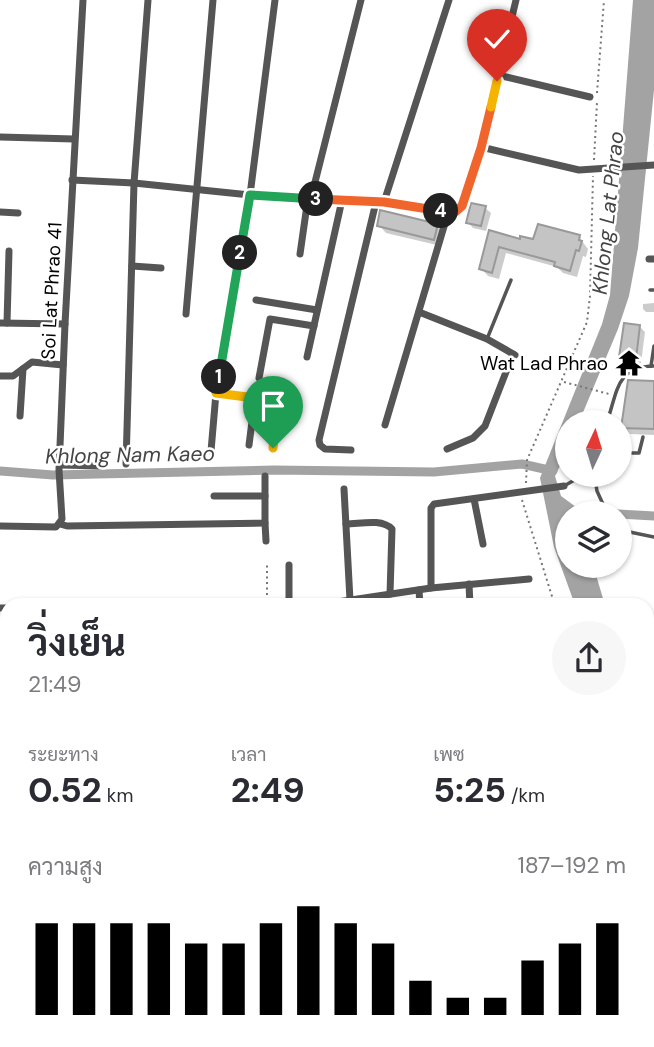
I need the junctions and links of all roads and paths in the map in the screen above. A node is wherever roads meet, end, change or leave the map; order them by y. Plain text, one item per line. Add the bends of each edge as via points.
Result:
1 (83, 0) edge
2 (148, 0) edge
3 (213, 0) edge
4 (275, 0) edge
5 (361, 0) edge
6 (449, 0) edge
7 (516, 0) edge
8 (604, 0) edge
9 (498, 75) junction
10 (590, 97) dead end
11 (0, 137) edge
12 (74, 139) junction
13 (481, 148) junction
14 (652, 165) edge
15 (593, 170) junction
16 (72, 180) junction
17 (134, 183) junction
18 (198, 190) junction
19 (250, 195) junction
20 (310, 198) junction
21 (342, 200) junction
22 (380, 202) junction
23 (0, 212) edge
24 (448, 212) junction
25 (18, 213) dead end
26 (9, 251) dead end
27 (300, 254) dead end
28 (132, 266) junction
29 (161, 268) dead end
30 (4, 274) edge
31 (511, 280) dead end
32 (256, 299) dead end
33 (317, 310) junction
34 (419, 312) junction
35 (186, 314) dead end
36 (4, 323) edge
37 (65, 324) junction
38 (314, 326) junction
39 (487, 339) junction
40 (654, 346) edge
41 (307, 357) dead end
42 (63, 365) junction
43 (653, 366) edge
44 (23, 369) junction
45 (0, 376) edge
46 (259, 378) dead end
47 (563, 382) junction
48 (216, 393) junction
49 (616, 396) junction
50 (256, 398) junction
51 (611, 410) edge
52 (20, 416) dead end
53 (384, 425) dead end
54 (643, 437) dead end
55 (250, 445) dead end
56 (273, 448) dead end
57 (447, 449) dead end
58 (351, 450) dead end
59 (211, 452) dead end
60 (632, 455) edge
61 (127, 464) dead end
62 (101, 466) dead end
63 (60, 468) junction
64 (265, 476) dead end
65 (557, 487) edge
66 (344, 489) dead end
67 (520, 494) junction
68 (214, 496) dead end
69 (265, 496) junction
70 (474, 499) junction
71 (265, 523) junction
72 (60, 524) junction
73 (346, 524) junction
74 (0, 526) edge
75 (632, 532) edge
76 (654, 537) edge
77 (266, 541) dead end
78 (483, 544) dead end
79 (267, 565) dead end
80 (289, 565) dead end
81 (529, 579) dead end
82 (469, 584) junction
83 (431, 588) junction
84 (419, 590) junction
85 (390, 594) junction
86 (267, 598) edge
87 (289, 598) edge
88 (355, 598) edge
89 (372, 598) edge
90 (420, 598) edge
91 (470, 598) edge
92 (552, 598) edge

1 - 12 street, Soi Lat Phrao 41
2 - 17 street
3 - 18 street
4 - 19 street
5 - 20 street
6 - 22 street
7 - 9 street
8 - 15 path
9 - 10 street
9 - 13 street
11 - 12 street
12 - 16 street, Soi Lat Phrao 41
13 - 15 street
13 - 24 street via 462,206
14 - 15 street
15 - 47 path via 587,322
16 - 17 street
16 - 37 street, Soi Lat Phrao 41
17 - 18 street
17 - 28 street
18 - 19 street
18 - 35 street
19 - 20 street
19 - 48 street
20 - 21 street
20 - 27 street
21 - 22 street
21 - 33 street
22 - 24 street
22 - 58 street via 319,440 325,449
23 - 25 street
24 - 34 street
26 - 30 street
28 - 29 street
28 - 61 street
30 - 36 street
31 - 39 lane
32 - 33 street
33 - 38 street
34 - 39 street
34 - 53 street
36 - 37 street
37 - 42 street, Soi Lat Phrao 41
38 - 41 street
38 - 46 street via 270,319
39 - 57 street via 515,355 485,426 473,438
40 - 43 lane
42 - 44 street via 33,362
42 - 63 street, Soi Lat Phrao 41
43 - 49 lane via 634,368 623,376
44 - 45 street via 13,376
44 - 52 street
47 - 49 path
47 - 67 path via 527,460
48 - 50 street
48 - 59 street
49 - 51 lane
50 - 55 street
50 - 56 street via 278,401
54 - 60 lane via 639,453
62 - 63 street
63 - 72 street, Soi Lat Phrao 41
64 - 69 street
65 - 67 street
66 - 73 street
67 - 70 street
67 - 92 path
68 - 69 street
69 - 71 street
70 - 78 street
70 - 83 street via 431,508
71 - 72 street
71 - 77 street
72 - 74 street
73 - 85 street via 380,523 392,529
73 - 88 street
75 - 76 lane
79 - 86 path
80 - 87 street
81 - 82 street
82 - 83 street
82 - 91 street
83 - 84 street
84 - 85 street
84 - 90 street
85 - 89 street

